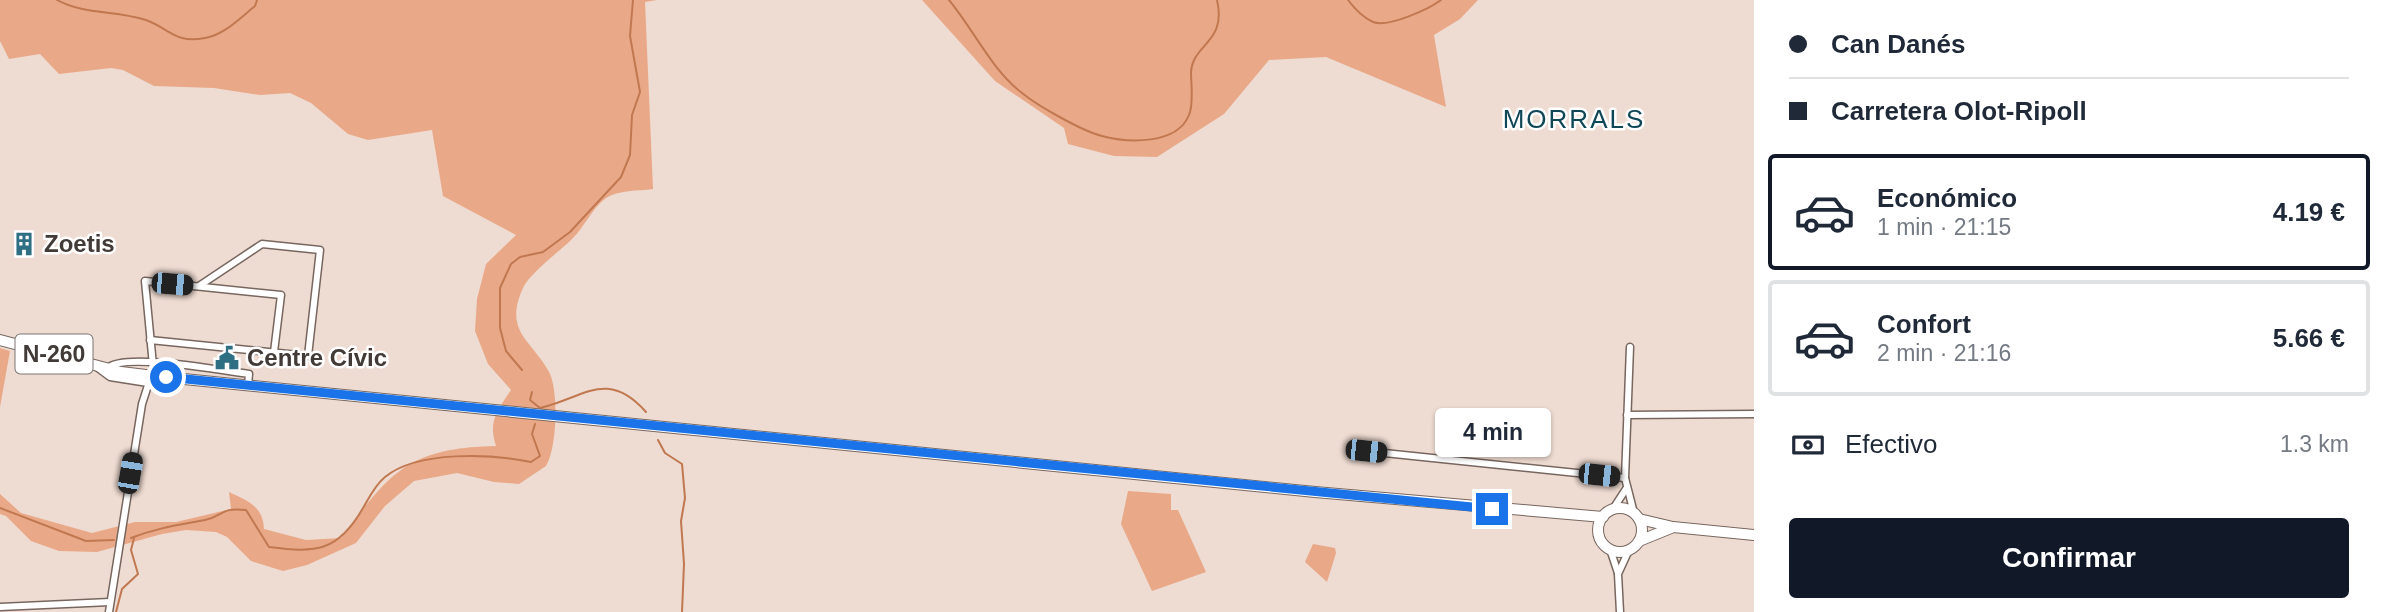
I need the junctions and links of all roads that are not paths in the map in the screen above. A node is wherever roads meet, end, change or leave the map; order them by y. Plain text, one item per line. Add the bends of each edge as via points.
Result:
1 (199, 286) junction
2 (0, 340) edge
3 (150, 340) junction
4 (1630, 347) dead end
5 (150, 350) junction
6 (274, 352) junction
7 (143, 362) junction
8 (154, 362) junction
9 (94, 365) junction
10 (108, 368) junction
11 (149, 377) junction
12 (248, 386) junction
13 (1754, 414) edge
14 (1627, 415) junction
15 (1366, 451) dead end
16 (1625, 478) junction
17 (1626, 489) junction
18 (1613, 509) junction
19 (1636, 516) junction
20 (1568, 517) junction
21 (1602, 517) junction
22 (1673, 527) junction
23 (1599, 533) junction
24 (1754, 535) edge
25 (1639, 541) junction
26 (1610, 549) junction
27 (1629, 550) junction
28 (1618, 574) junction
29 (110, 602) junction
30 (0, 607) edge
31 (109, 612) edge
32 (1620, 612) edge

1 - 3 street via 145,281
1 - 6 street via 281,295
1 - 6 street via 262,243 320,250 308,355
2 - 9 main road, N-260
3 - 5 street
3 - 6 street
4 - 14 street
5 - 7 street
5 - 8 street
7 - 8 street
7 - 10 street via 118,362
7 - 11 street
8 - 11 street
8 - 12 street via 249,374
9 - 10 main road, N-260
9 - 11 street via 110,377
10 - 11 main road, N-260
11 - 12 main road, N-260
11 - 29 street
12 - 20 main road, N-260
13 - 14 street
14 - 16 street
15 - 16 street
16 - 17 street
17 - 18 street
17 - 19 street
18 - 19 main road via 1624,508
18 - 21 main road
19 - 22 main road
19 - 25 main road via 1642,528
20 - 21 main road, N-260
20 - 23 main road, N-260
21 - 23 main road
22 - 24 main road
22 - 25 main road
23 - 26 main road, N-260
25 - 27 main road
26 - 27 main road
26 - 28 street
27 - 28 street
28 - 32 street
29 - 30 street
29 - 31 street

